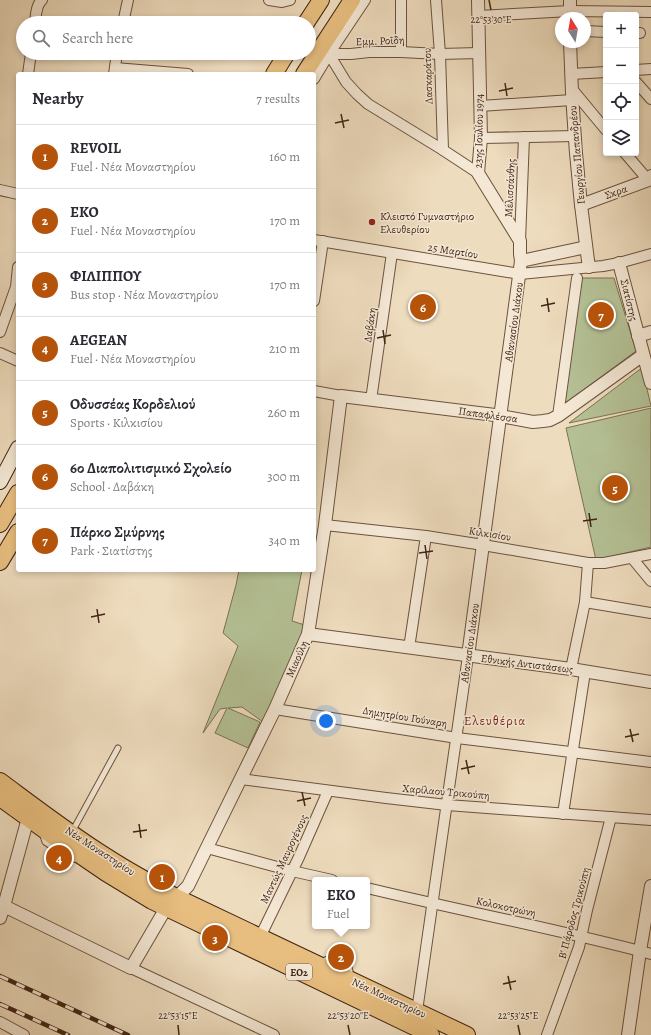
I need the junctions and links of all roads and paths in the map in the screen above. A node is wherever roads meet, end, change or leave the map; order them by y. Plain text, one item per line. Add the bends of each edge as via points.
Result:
1 (42, 0) edge
2 (128, 0) edge
3 (269, 0) edge
4 (321, 0) edge
5 (352, 0) edge
6 (365, 0) edge
7 (401, 0) edge
8 (436, 0) edge
9 (478, 0) edge
10 (286, 1) edge
11 (570, 10) edge
12 (651, 12) edge
13 (36, 16) edge
14 (125, 16) edge
15 (311, 16) edge
16 (478, 16) junction
17 (591, 31) edge
18 (603, 32) edge
19 (570, 48) edge
20 (401, 52) junction
21 (479, 53) junction
22 (329, 54) junction
23 (440, 54) junction
24 (316, 56) edge
25 (30, 60) edge
26 (116, 60) edge
27 (283, 60) edge
28 (313, 60) edge
29 (651, 69) edge
30 (639, 70) edge
31 (114, 71) edge
32 (28, 72) edge
33 (139, 72) edge
34 (275, 72) edge
35 (305, 72) edge
36 (603, 72) edge
37 (571, 74) junction
38 (316, 76) edge
39 (638, 84) edge
40 (572, 94) junction
41 (651, 99) edge
42 (480, 106) junction
43 (603, 127) edge
44 (574, 136) junction
45 (524, 137) junction
46 (481, 138) junction
47 (443, 150) junction
48 (628, 156) edge
49 (478, 173) junction
50 (650, 178) edge
51 (0, 190) edge
52 (16, 194) edge
53 (581, 205) junction
54 (318, 241) edge
55 (520, 241) junction
56 (586, 247) junction
57 (392, 253) junction
58 (651, 254) edge
59 (521, 261) junction
60 (619, 263) junction
61 (589, 267) junction
62 (316, 271) edge
63 (520, 274) junction
64 (577, 278) dead end
65 (16, 287) edge
66 (0, 332) edge
67 (651, 332) edge
68 (638, 336) junction
69 (0, 352) edge
70 (643, 355) junction
71 (16, 359) edge
72 (651, 383) edge
73 (316, 391) edge
74 (341, 396) junction
75 (371, 400) junction
76 (501, 416) junction
77 (558, 416) junction
78 (16, 452) edge
79 (0, 482) edge
80 (16, 496) edge
81 (0, 524) edge
82 (325, 525) junction
83 (16, 535) edge
84 (426, 536) junction
85 (483, 545) junction
86 (651, 554) edge
87 (632, 558) junction
88 (0, 562) edge
89 (588, 563) junction
90 (651, 581) edge
91 (585, 602) junction
92 (651, 613) edge
93 (308, 634) junction
94 (409, 648) junction
95 (468, 656) junction
96 (571, 669) junction
97 (585, 672) junction
98 (651, 682) edge
99 (275, 709) junction
100 (456, 738) junction
101 (118, 748) dead end
102 (573, 752) junction
103 (651, 762) edge
104 (241, 779) junction
105 (0, 781) edge
106 (328, 791) junction
107 (0, 798) edge
108 (447, 805) junction
109 (563, 814) junction
110 (610, 817) junction
111 (28, 818) junction
112 (651, 820) edge
113 (72, 833) junction
114 (43, 836) dead end
115 (207, 848) junction
116 (76, 859) dead end
117 (292, 871) junction
118 (149, 877) dead end
119 (319, 877) edge
120 (651, 886) edge
121 (370, 889) edge
122 (170, 897) junction
123 (433, 904) junction
124 (4, 906) junction
125 (0, 918) edge
126 (582, 936) junction
127 (260, 937) junction
128 (645, 953) edge
129 (326, 960) dead end
130 (132, 968) junction
131 (350, 971) dead end
132 (0, 1022) edge
133 (410, 1024) edge
134 (24, 1035) edge
135 (274, 1035) edge
136 (431, 1035) edge
137 (467, 1035) edge
138 (546, 1035) edge
139 (628, 1035) edge

1 - 13 street via 39,2
2 - 14 street
3 - 10 street
4 - 15 main road
5 - 24 main road
6 - 22 street
7 - 20 street
8 - 23 street, Λασκαράτου
9 - 16 street, 23ης Ιουλίου 1974
11 - 12 street
11 - 16 street
16 - 21 street, 23ης Ιουλίου 1974
17 - 18 street
19 - 37 street, Γεωργίου Παπανδρέου
20 - 22 street, Εμμ. Ροΐδη
20 - 23 street, Εμμ. Ροΐδη
21 - 23 street, Εμμ. Ροΐδη
21 - 42 street, 23ης Ιουλίου 1974
22 - 38 street
22 - 47 street via 346,82 368,104
23 - 47 street, Λασκαράτου
25 - 32 street
26 - 31 street
27 - 34 main road
28 - 35 main road
29 - 30 street
31 - 33 street
36 - 37 street
37 - 40 street, Γεωργίου Παπανδρέου
39 - 41 street
40 - 42 street
40 - 43 street
40 - 44 street, Γεωργίου Παπανδρέου
42 - 46 street, 23ης Ιουλίου 1974
44 - 45 street
44 - 53 street, Γεωργίου Παπανδρέου
45 - 46 street
45 - 55 street, Μελισσάνθης
46 - 49 street, 23ης Ιουλίου 1974
47 - 49 street
48 - 50 street
49 - 55 street, 23ης Ιουλίου 1974
50 - 53 street, Σκρα
51 - 52 street
53 - 56 street, Γεωργίου Παπανδρέου
54 - 57 street, 25 Μαρτίου
54 - 62 street
55 - 59 street, 23ης Ιουλίου 1974
56 - 59 street
56 - 61 street, Γεωργίου Παπανδρέου
57 - 63 street, 25 Μαρτίου
57 - 75 street, Δαβάκη
58 - 60 street, 25 Μαρτίου
59 - 63 street, 23ης Ιουλίου 1974
60 - 61 street, 25 Μαρτίου
60 - 68 street, Σιατίστης
61 - 63 street, 25 Μαρτίου
63 - 76 street, Αθανασίου Διάκου
64 - 77 street
65 - 66 street
67 - 68 street
68 - 70 street, Σιατίστης
69 - 71 street
70 - 72 street, Σιατίστης
70 - 77 street, Παπαφλέσσα
73 - 74 street, Παπαφλέσσα
74 - 75 street, Παπαφλέσσα
74 - 82 street, Μιαούλη
75 - 76 street, Παπαφλέσσα
76 - 77 street, Παπαφλέσσα via 533,422 550,420
76 - 85 street, Αθανασίου Διάκου
78 - 79 main road
80 - 81 main road
82 - 84 street, Κιλκισίου
82 - 93 street, Μιαούλη
83 - 88 main road
84 - 85 street, Κιλκισίου
84 - 94 street
85 - 89 street, Κιλκισίου
85 - 95 street, Αθανασίου Διάκου
86 - 87 street, Κιλκισίου
87 - 89 street, Κιλκισίου
87 - 90 street
89 - 91 street
91 - 92 street
91 - 96 street
93 - 94 street, Εθνικής Αντιστάσεως
93 - 99 street, Μιαούλη
94 - 95 street, Εθνικής Αντιστάσεως
95 - 96 street, Εθνικής Αντιστάσεως
95 - 100 street, Αθανασίου Διάκου
96 - 97 street, Εθνικής Αντιστάσεως
97 - 98 street, Εθνικής Αντιστάσεως
97 - 102 street
99 - 100 street, Δημητρίου Γούναρη
99 - 104 street, Μιαούλη
100 - 102 street, Δημητρίου Γούναρη
100 - 108 street, Αθανασίου Διάκου
101 - 113 lane
102 - 103 street, Δημητρίου Γούναρη
102 - 109 street
104 - 106 street, Χαρίλαου Τρικούπη
104 - 115 street, Μιαούλη
105 - 113 main road, Νέα Μοναστηρίου / ΕΟ2
106 - 108 street, Χαρίλαου Τρικούπη
106 - 117 street, Μαντώς Μαυρογένους
107 - 111 main road, Νέα Μοναστηρίου / ΕΟ2
108 - 109 street, Χαρίλαου Τρικούπη
108 - 123 street, Αθανασίου Διάκου
109 - 110 street, Χαρίλαου Τρικούπη
110 - 112 street, Χαρίλαου Τρικούπη
110 - 126 street, Β' Πάροδος Τρικούπη
111 - 122 main road, Νέα Μοναστηρίου / ΕΟ2 via 129,888
111 - 124 street
113 - 122 main road, Νέα Μοναστηρίου / ΕΟ2
114 - 116 lane via 45,842 70,859
115 - 117 street
115 - 122 street, Μιαούλη via 186,889
117 - 119 street
117 - 127 street, Μαντώς Μαυρογένους
118 - 122 lane via 153,876 166,882
120 - 128 street
121 - 123 street, Κολοκοτρώνη
122 - 127 main road, Νέα Μοναστηρίου / ΕΟ2
122 - 130 street, Μιαούλη
122 - 133 main road, Νέα Μοναστηρίου / ΕΟ2
123 - 126 street, Κολοκοτρώνη
123 - 133 street, Αθανασίου Διάκου
124 - 125 street
124 - 130 street
126 - 128 street, Κολοκοτρώνη
126 - 138 street, Β' Πάροδος Τρικούπη
127 - 133 main road, Νέα Μοναστηρίου / ΕΟ2
128 - 139 street
129 - 131 lane via 333,957 338,959 348,964
130 - 135 street
132 - 134 street
133 - 136 main road, Νέα Μοναστηρίου / ΕΟ2
133 - 137 main road, Νέα Μοναστηρίου / ΕΟ2

